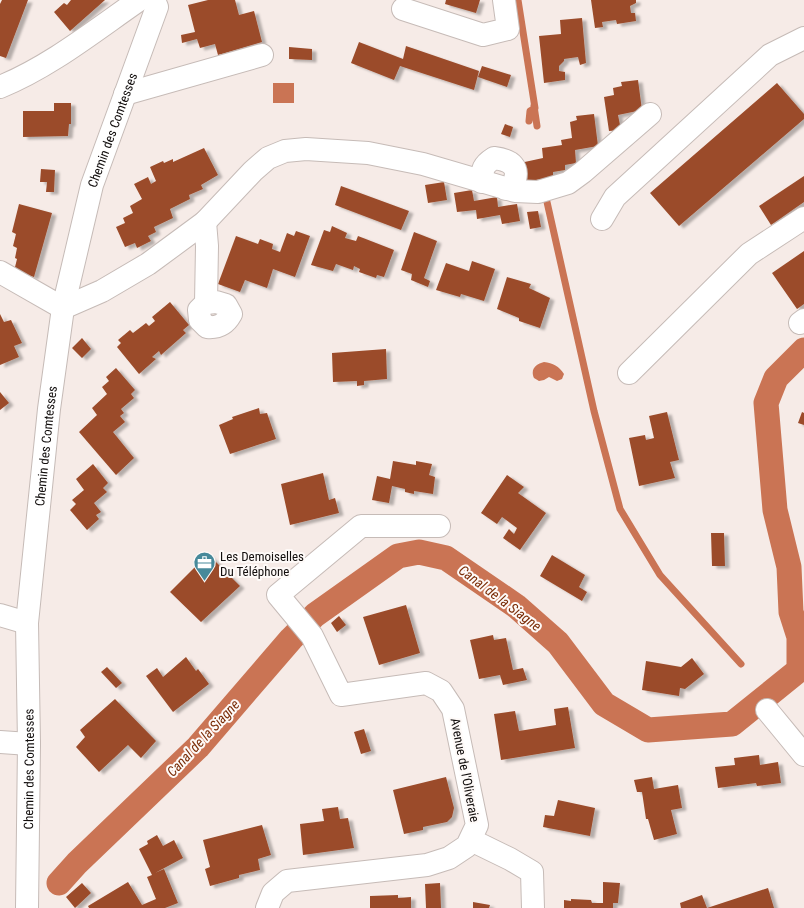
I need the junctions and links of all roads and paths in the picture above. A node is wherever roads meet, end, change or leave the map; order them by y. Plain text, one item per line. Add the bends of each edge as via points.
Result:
1 (139, 0) edge
2 (154, 0) edge
3 (504, 0) edge
4 (403, 9) dead end
5 (804, 38) edge
6 (262, 56) dead end
7 (0, 87) edge
8 (125, 94) junction
9 (650, 114) dead end
10 (804, 218) edge
11 (602, 220) dead end
12 (205, 222) junction
13 (0, 272) edge
14 (206, 303) dead end
15 (63, 308) junction
16 (629, 373) dead end
17 (439, 526) dead end
18 (0, 615) edge
19 (27, 623) junction
20 (767, 710) dead end
21 (0, 742) edge
22 (29, 744) junction
23 (804, 755) edge
24 (471, 840) junction
25 (27, 908) edge
26 (267, 908) edge
27 (533, 908) edge

1 - 7 street via 68,50
2 - 8 street, Chemin des Comtesses via 157,7
3 - 4 street via 508,29 483,36
5 - 11 street via 770,55 615,197
6 - 8 street
8 - 15 street, Chemin des Comtesses via 92,185
9 - 12 street via 584,172 568,183 538,192 506,189 423,164 368,153 306,148 285,151 268,158 253,171
10 - 16 street via 749,254
12 - 14 street
12 - 15 street via 148,264 102,291
13 - 15 street
15 - 19 street, Chemin des Comtesses via 48,416
17 - 24 street, Avenue de l'Oliveraie via 361,526 278,596 312,636 341,695 426,683 441,692 453,709 477,825
18 - 19 street
19 - 22 street, Chemin des Comtesses
20 - 23 street
21 - 22 street
22 - 25 street, Chemin des Comtesses
24 - 26 street, Avenue de l'Oliveraie via 468,846 450,858 427,865 286,882 272,893
24 - 27 street via 532,872

